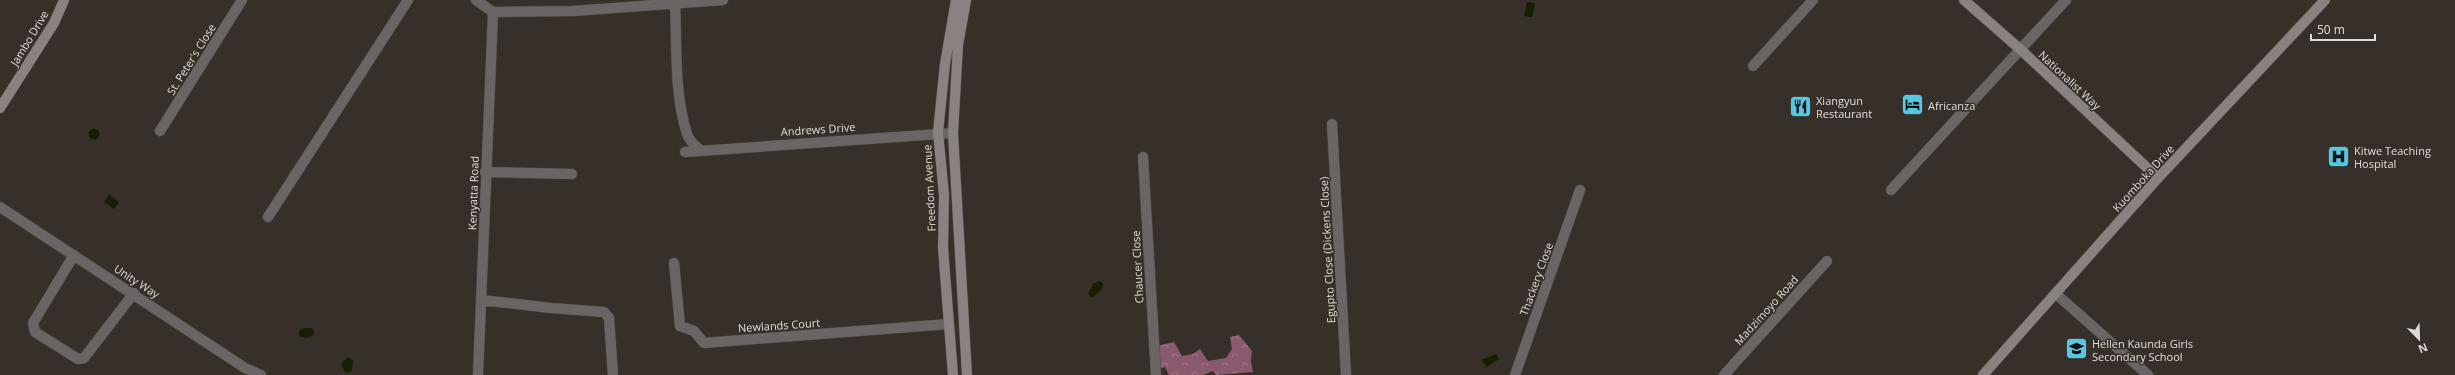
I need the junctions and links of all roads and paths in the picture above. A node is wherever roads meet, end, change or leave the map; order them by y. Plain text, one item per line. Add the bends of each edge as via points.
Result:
1 (64, 0) edge
2 (242, 0) edge
3 (408, 0) edge
4 (476, 0) edge
5 (723, 0) edge
6 (956, 0) edge
7 (966, 0) edge
8 (1813, 0) edge
9 (1964, 0) edge
10 (2066, 0) edge
11 (2325, 0) edge
12 (675, 4) junction
13 (493, 12) junction
14 (2020, 50) junction
15 (1753, 66) dead end
16 (0, 108) edge
17 (1332, 124) dead end
18 (160, 131) dead end
19 (938, 132) junction
20 (953, 132) junction
21 (700, 150) junction
22 (685, 152) dead end
23 (1143, 158) dead end
24 (485, 172) junction
25 (572, 174) dead end
26 (2158, 178) junction
27 (1580, 190) dead end
28 (1891, 190) dead end
29 (0, 207) edge
30 (268, 218) dead end
31 (74, 255) junction
32 (1827, 261) dead end
33 (674, 263) dead end
34 (134, 293) junction
35 (2056, 294) junction
36 (481, 300) junction
37 (949, 324) junction
38 (243, 371) edge
39 (261, 375) edge
40 (478, 375) edge
41 (613, 375) edge
42 (952, 375) edge
43 (967, 375) edge
44 (1156, 375) edge
45 (1346, 375) edge
46 (1515, 375) edge
47 (1724, 375) edge
48 (1983, 375) edge
49 (2148, 375) edge

1 - 16 main road, Jambo Drive via 54,23
2 - 18 street, St. Peter's Close
3 - 30 street
4 - 13 street
5 - 12 street
6 - 19 main road, Freedom Avenue via 945,64
7 - 20 main road via 958,45
8 - 15 street
9 - 14 main road, Nationalist Way
10 - 14 street
11 - 26 main road, Kuomboka Drive
12 - 13 street via 573,11
12 - 21 street via 678,80 684,120 687,134
13 - 24 street, Kenyatta Road
14 - 26 main road, Nationalist Way
14 - 28 street
17 - 45 street, Egupto Close (Dickens Close)
19 - 20 street, Andrews Drive
19 - 21 street, Andrews Drive
19 - 37 main road, Freedom Avenue
20 - 43 main road
21 - 22 street, Andrews Drive
23 - 44 street, Chaucer Close
24 - 25 street
24 - 36 street, Kenyatta Road
26 - 35 main road, Kuomboka Drive
27 - 46 street, Thackery Close
29 - 31 street, Unity Way
31 - 34 street, Unity Way
31 - 34 street via 33,323 35,332 78,359 84,358
32 - 47 street, Madzimoyo Road
33 - 37 street, Newlands Court via 680,326 694,331 704,343
34 - 38 street, Unity Way
35 - 48 main road, Kuomboka Drive
35 - 49 street
36 - 40 street, Kenyatta Road
36 - 41 street via 604,312 609,318
37 - 42 main road, Freedom Avenue
38 - 39 street, Unity Way

